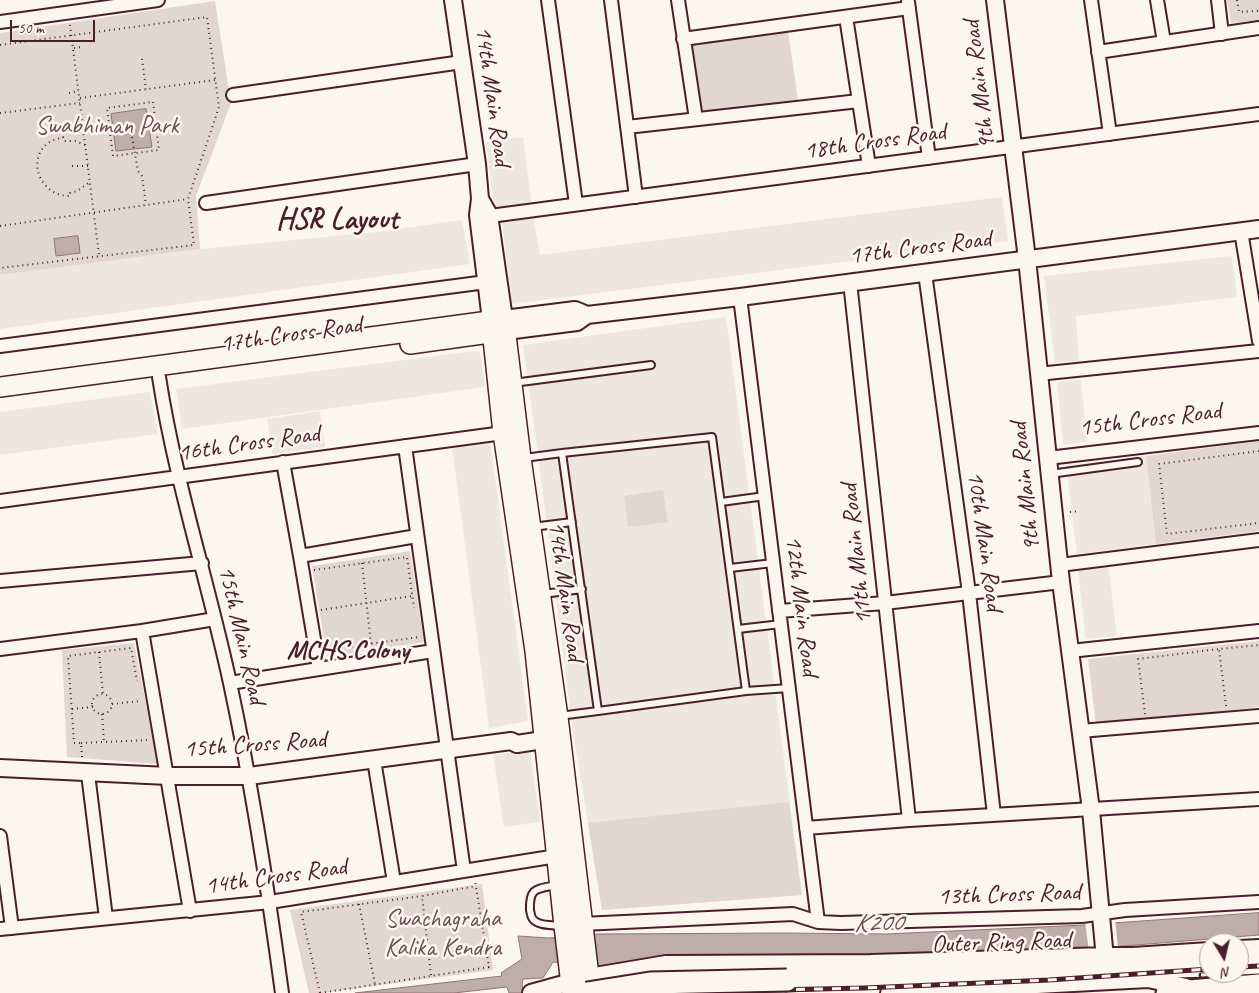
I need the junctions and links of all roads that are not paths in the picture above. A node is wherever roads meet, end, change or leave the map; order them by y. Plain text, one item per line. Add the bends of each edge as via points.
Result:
1 (158, 0) edge
2 (453, 0) edge
3 (548, 0) edge
4 (611, 0) edge
5 (678, 0) edge
6 (996, 0) edge
7 (1091, 0) edge
8 (1157, 0) edge
9 (1218, 0) edge
10 (908, 4) edge
11 (846, 17) junction
12 (0, 22) edge
13 (1259, 28) edge
14 (1222, 34) junction
15 (684, 39) junction
16 (1164, 42) junction
17 (1098, 52) junction
18 (462, 62) junction
19 (233, 95) dead end
20 (859, 101) junction
21 (1259, 114) edge
22 (696, 119) junction
23 (627, 126) junction
24 (1110, 134) junction
25 (1012, 147) junction
26 (929, 158) junction
27 (477, 164) junction
28 (869, 166) junction
29 (636, 197) junction
30 (480, 199) junction
31 (206, 203) dead end
32 (576, 204) junction
33 (494, 216) junction
34 (1259, 229) edge
35 (1241, 231) junction
36 (1027, 259) junction
37 (925, 273) junction
38 (486, 282) junction
39 (850, 282) junction
40 (740, 297) junction
41 (498, 326) junction
42 (1259, 342) edge
43 (0, 346) edge
44 (1259, 350) edge
45 (651, 366) dead end
46 (1038, 374) junction
47 (159, 377) junction
48 (512, 383) junction
49 (0, 387) edge
50 (0, 398) edge
51 (503, 433) junction
52 (1259, 433) edge
53 (405, 446) junction
54 (562, 453) junction
55 (521, 458) junction
56 (283, 462) junction
57 (1138, 462) dead end
58 (1048, 466) junction
59 (180, 476) junction
60 (765, 496) junction
61 (0, 501) edge
62 (721, 502) junction
63 (572, 522) junction
64 (531, 528) junction
65 (417, 536) junction
66 (1259, 540) edge
67 (300, 556) junction
68 (202, 563) junction
69 (773, 563) junction
70 (1060, 565) junction
71 (730, 568) junction
72 (0, 581) edge
73 (1061, 582) junction
74 (582, 590) junction
75 (969, 593) junction
76 (541, 594) junction
77 (885, 603) junction
78 (779, 611) junction
79 (215, 619) junction
80 (780, 624) junction
81 (738, 629) junction
82 (142, 631) junction
83 (1259, 631) edge
84 (0, 649) edge
85 (433, 651) junction
86 (1070, 651) junction
87 (318, 668) junction
88 (230, 683) junction
89 (788, 688) junction
90 (746, 691) junction
91 (598, 711) junction
92 (1259, 716) edge
93 (553, 730) junction
94 (1080, 731) junction
95 (447, 750) junction
96 (374, 760) junction
97 (0, 768) edge
98 (85, 768) junction
99 (168, 776) junction
100 (249, 776) junction
101 (1259, 799) edge
102 (1091, 810) junction
103 (994, 815) junction
104 (909, 820) junction
105 (806, 828) junction
106 (0, 836) edge
107 (557, 856) junction
108 (469, 870) junction
109 (394, 882) junction
110 (560, 884) junction
111 (270, 902) junction
112 (1259, 902) edge
113 (190, 911) junction
114 (1101, 917) junction
115 (106, 918) junction
116 (818, 922) junction
117 (6, 928) edge
118 (573, 930) junction
119 (1199, 953) edge
120 (1105, 958) junction
121 (1199, 967) edge
122 (581, 983) edge
123 (1259, 985) edge
124 (1198, 989) junction
125 (282, 993) edge
126 (531, 993) edge
127 (889, 993) edge
128 (1167, 993) edge
129 (1173, 993) edge

1 - 12 street
2 - 18 street, 14th Main Road
3 - 32 street
4 - 23 street
5 - 15 street
6 - 25 street, 9th Main Road
7 - 17 street
8 - 16 street
9 - 14 street
10 - 11 street
10 - 26 street
11 - 15 street
11 - 20 street
13 - 14 street
14 - 16 street
15 - 22 street
16 - 17 street
17 - 24 street
18 - 19 street
18 - 27 street, 14th Main Road
20 - 22 street
20 - 28 street
21 - 24 street, 18th Cross Road
22 - 23 street
23 - 29 street
24 - 25 street, 18th Cross Road
25 - 26 street, 18th Cross Road
25 - 36 street, 9th Main Road
26 - 28 street, 18th Cross Road
27 - 30 street, 14th Main Road
27 - 31 street
28 - 29 street, 18th Cross Road
29 - 32 street, 18th Cross Road
30 - 33 street, 14th Main Road
30 - 38 street, 14th Main Road via 478,215
32 - 33 street, 18th Cross Road
33 - 41 street, 14th Main Road
34 - 35 street, 17th Cross Road
35 - 36 street, 17th Cross Road
35 - 42 street
36 - 37 street, 17th Cross Road
36 - 46 street, 9th Main Road
37 - 39 street, 17th Cross Road
37 - 75 street, 10th Main Road
38 - 41 street, 14th Main Road
38 - 43 street
39 - 40 street, 17th Cross Road
39 - 77 street, 11th Main Road
40 - 41 street, 17th Cross Road via 587,315 575,310
40 - 60 street, 12th Main Road
41 - 47 main road, 17th Cross Road
41 - 48 main road, 14th Main Road
41 - 49 main road, 17th Cross Road
41 - 51 main road, 14th Main Road
44 - 46 street
45 - 48 lane
46 - 58 street, 9th Main Road
47 - 50 main road, 17th Cross Road
47 - 59 street, 15th Main Road
48 - 55 main road, 14th Main Road
51 - 53 street, 16th Cross Road
51 - 93 main road, 14th Main Road via 535,651
52 - 58 street, 15th Cross Road
53 - 56 street, 16th Cross Road
53 - 65 street
54 - 55 lane
54 - 62 lane via 712,437
54 - 63 lane
55 - 64 main road, 14th Main Road
56 - 59 street, 16th Cross Road
56 - 67 street
57 - 58 lane
58 - 70 street, 9th Main Road
59 - 61 street, 16th Cross Road
59 - 68 street, 15th Main Road
60 - 62 lane
60 - 69 street, 12th Main Road
62 - 71 lane
63 - 64 lane
63 - 74 lane
64 - 76 main road, 14th Main Road
65 - 67 street
65 - 85 street
66 - 70 street
67 - 87 street
68 - 72 street
68 - 79 street, 15th Main Road
69 - 71 lane
69 - 78 street, 12th Main Road
70 - 73 street, 9th Main Road
71 - 81 lane
73 - 75 street
73 - 86 street, 9th Main Road
74 - 76 lane
74 - 91 lane
75 - 77 street
75 - 103 street, 10th Main Road
76 - 93 main road, 14th Main Road
77 - 78 street
77 - 104 street, 11th Main Road
78 - 80 street, 12th Main Road
79 - 82 street
79 - 88 street, 15th Main Road
80 - 81 lane
80 - 89 street, 12th Main Road
81 - 90 lane
82 - 84 street
82 - 99 street
83 - 86 street
85 - 87 street
85 - 95 street
86 - 94 street, 9th Main Road
87 - 88 street
88 - 100 street, 15th Main Road
89 - 90 lane
89 - 105 street, 12th Main Road
90 - 91 lane
91 - 93 lane
92 - 94 street
93 - 95 street, 15th Cross Road via 515,734 512,741
93 - 107 main road, 14th Main Road
93 - 118 main road, 14th Main Road
94 - 102 street, 9th Main Road
95 - 96 street, 15th Cross Road
95 - 108 street
96 - 100 street, 15th Cross Road
96 - 109 street
97 - 98 street, 15th Cross Road
98 - 99 street, 15th Cross Road
98 - 115 street
99 - 100 street, 15th Cross Road
99 - 113 street
100 - 111 street, 15th Main Road
101 - 102 street
102 - 103 street
102 - 114 street, 9th Main Road
103 - 104 street
104 - 105 street
105 - 116 street, 12th Main Road
106 - 117 street
107 - 108 street, 14th Cross Road
107 - 110 main road, 14th Main Road
108 - 109 street, 14th Cross Road
109 - 111 street, 14th Cross Road
110 - 118 main road, 14th Main Road
110 - 118 lane via 533,892 531,916 543,924
111 - 113 street, 14th Cross Road
111 - 125 street, 15th Main Road
112 - 114 street, 13th Cross Road
113 - 115 street, 14th Cross Road
114 - 116 street, 13th Cross Road
114 - 120 street, 9th Main Road
115 - 117 street, 14th Cross Road
116 - 118 street, 13th Cross Road via 794,914
118 - 122 main road, 14th Main Road
119 - 120 street
120 - 121 highway, Outer Ring Road
120 - 122 highway, Outer Ring Road, bridge via 1079,968 787,980
120 - 122 street via 666,964
122 - 126 street
123 - 124 highway
124 - 127 street via 1148,980
124 - 129 highway
128 - 129 highway

